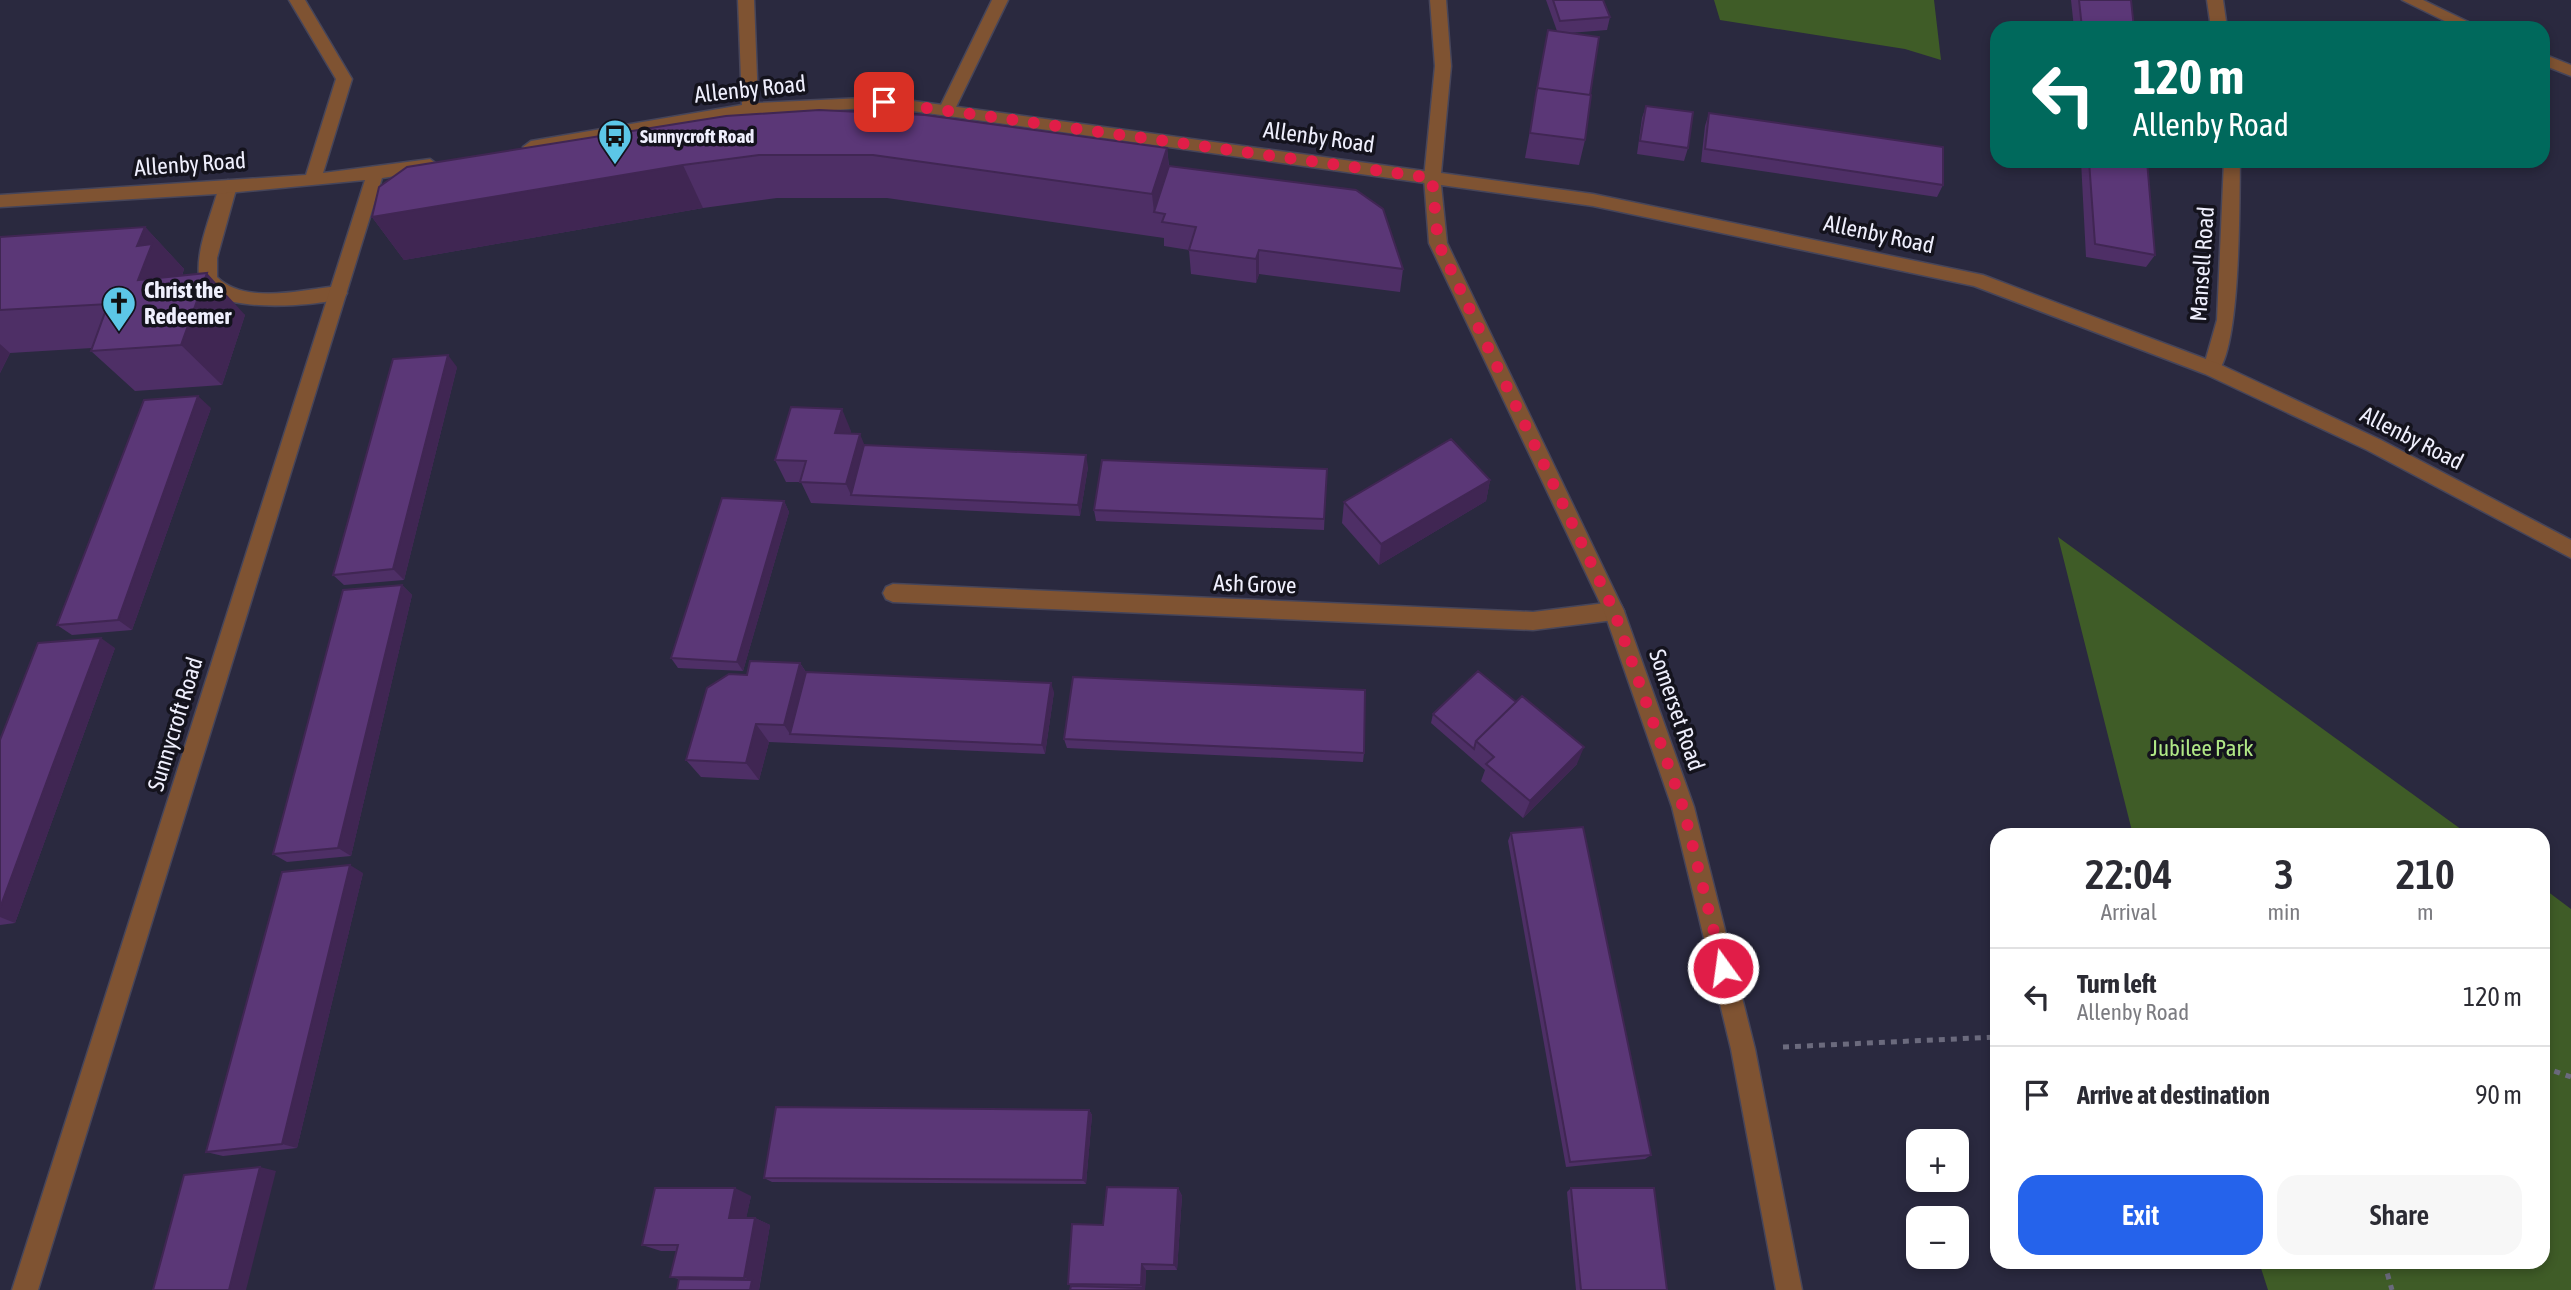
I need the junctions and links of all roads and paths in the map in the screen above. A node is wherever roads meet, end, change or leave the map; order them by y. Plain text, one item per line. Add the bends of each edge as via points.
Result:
1 (297, 0) edge
2 (746, 0) edge
3 (1000, 0) edge
4 (1438, 0) edge
5 (2215, 0) edge
6 (2410, 0) edge
7 (2218, 21) edge
8 (2457, 21) edge
9 (2550, 62) edge
10 (2571, 71) edge
11 (947, 108) junction
12 (750, 109) junction
13 (508, 152) edge
14 (442, 163) edge
15 (2232, 168) edge
16 (375, 174) junction
17 (1432, 178) junction
18 (313, 180) junction
19 (228, 186) junction
20 (0, 201) edge
21 (338, 293) junction
22 (2212, 369) junction
23 (2571, 550) edge
24 (893, 593) dead end
25 (1614, 611) junction
26 (1990, 1037) edge
27 (1744, 1049) junction
28 (2550, 1070) edge
29 (2571, 1077) edge
30 (2386, 1269) edge
31 (25, 1290) edge
32 (1789, 1290) edge
33 (2392, 1290) edge

1 - 18 street via 344,79
2 - 12 street
3 - 11 street
4 - 17 street, Somerset Road via 1443,66
5 - 7 street
6 - 8 street
9 - 10 street
11 - 12 street, Allenby Road via 884,102
11 - 17 street, Allenby Road
12 - 13 street, Allenby Road
14 - 16 street, Allenby Road
15 - 22 street, Mansell Road via 2226,320
16 - 18 street, Allenby Road
16 - 21 street, Sunnycroft Road
17 - 22 street, Allenby Road via 1593,201 1977,280
17 - 25 street, Somerset Road via 1438,243
18 - 19 street, Allenby Road
19 - 20 street, Allenby Road
19 - 21 street via 208,258 208,279 222,293 257,300
21 - 31 street, Sunnycroft Road
22 - 23 street, Allenby Road via 2374,445
24 - 25 street, Ash Grove via 1533,621
25 - 27 street, Somerset Road via 1683,807
26 - 27 path
27 - 32 street, Somerset Road
28 - 29 path
30 - 33 path

